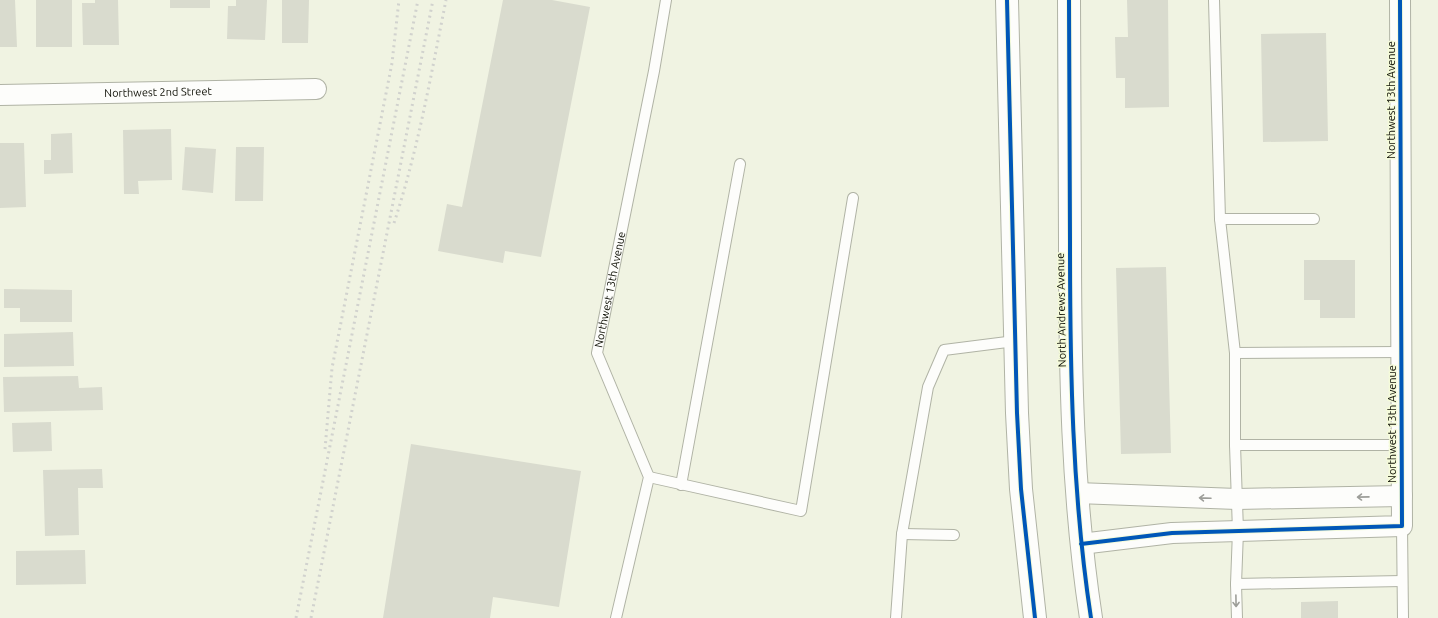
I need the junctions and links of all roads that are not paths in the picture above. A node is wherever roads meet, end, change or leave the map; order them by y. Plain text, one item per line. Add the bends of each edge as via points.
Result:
1 (666, 0) edge
2 (1007, 0) edge
3 (1069, 0) edge
4 (1214, 0) edge
5 (1400, 0) edge
6 (316, 89) dead end
7 (0, 95) edge
8 (740, 164) dead end
9 (853, 198) dead end
10 (1220, 219) junction
11 (1314, 219) dead end
12 (1015, 341) junction
13 (1400, 352) junction
14 (1235, 353) junction
15 (1235, 445) junction
16 (1401, 445) junction
17 (649, 478) junction
18 (681, 485) junction
19 (1077, 493) junction
20 (1402, 496) junction
21 (1237, 499) junction
22 (1402, 526) junction
23 (1238, 531) junction
24 (902, 534) junction
25 (954, 535) dead end
26 (1081, 544) junction
27 (1402, 581) junction
28 (1236, 584) junction
29 (616, 618) edge
30 (896, 618) edge
31 (1034, 618) edge
32 (1091, 618) edge
33 (1237, 618) edge
34 (1403, 618) edge

1 - 17 lane, Northwest 13th Avenue via 597,353
2 - 12 main road
3 - 19 main road, North Andrews Avenue via 1071,384
4 - 10 lane
5 - 13 street, Northwest 13th Avenue
6 - 7 street, Northwest 2nd Street
8 - 18 lane
9 - 18 lane via 801,511
10 - 11 lane
10 - 14 lane
12 - 24 lane via 944,350 928,387
12 - 31 main road via 1021,489
13 - 14 lane
13 - 16 street, Northwest 13th Avenue
14 - 15 lane
15 - 16 lane
15 - 21 lane
16 - 20 street, Northwest 13th Avenue
17 - 18 lane
17 - 29 lane
21 -> 19 street, Northwest 13th Avenue
19 - 26 main road, North Andrews Avenue
20 -> 21 street, Northwest 13th Avenue
20 - 22 street, Northwest 13th Avenue
21 - 23 lane
22 - 23 street
22 - 27 lane
23 - 26 street via 1172,533
23 - 28 lane
24 - 25 lane
24 - 30 lane
26 - 32 main road, North Andrews Avenue
27 - 28 lane
27 - 34 lane
28 -> 33 lane

